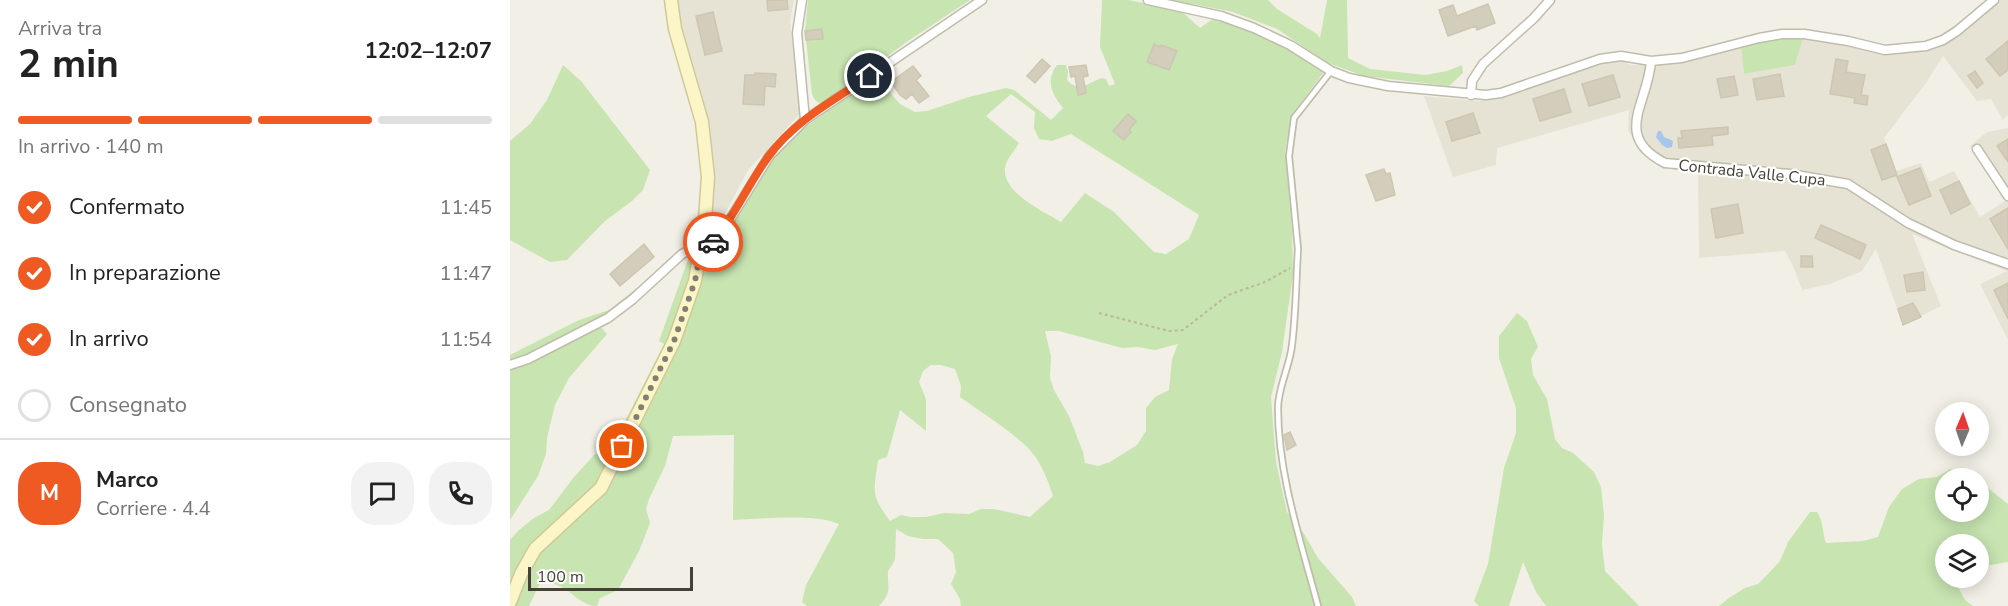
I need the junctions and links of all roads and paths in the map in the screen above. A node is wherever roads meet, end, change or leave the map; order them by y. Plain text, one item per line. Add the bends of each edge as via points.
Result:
1 (671, 0) edge
2 (802, 0) edge
3 (982, 0) edge
4 (1149, 0) edge
5 (1550, 0) edge
6 (1994, 0) edge
7 (1651, 61) junction
8 (1331, 71) junction
9 (1471, 95) junction
10 (805, 120) junction
11 (1977, 149) dead end
12 (2008, 196) edge
13 (702, 244) junction
14 (1297, 263) junction
15 (2008, 264) edge
16 (1099, 313) dead end
17 (510, 365) edge
18 (510, 602) edge
19 (1318, 606) edge

1 - 13 street via 675,30 702,122 708,177
2 - 10 street via 797,33
3 - 10 street
4 - 8 street via 1221,16 1254,28
5 - 9 street via 1482,64 1472,81
6 - 7 street via 1957,31 1926,46 1885,51 1848,41 1782,34 1682,58
7 - 9 street via 1613,56 1501,93
7 - 15 street, Contrada Valle Cupa via 1636,120 1641,146 1651,156 1665,163 1790,174 1848,184 1908,223
8 - 9 street via 1368,83
8 - 14 lane via 1294,118 1289,156
10 - 13 street via 770,155 713,242
11 - 12 street
13 - 17 street via 682,254 608,318
13 - 18 street via 695,281 674,341 601,488 535,549
14 - 16 path via 1265,282 1228,295 1183,330 1169,331
14 - 19 lane via 1292,346 1278,405 1280,450

